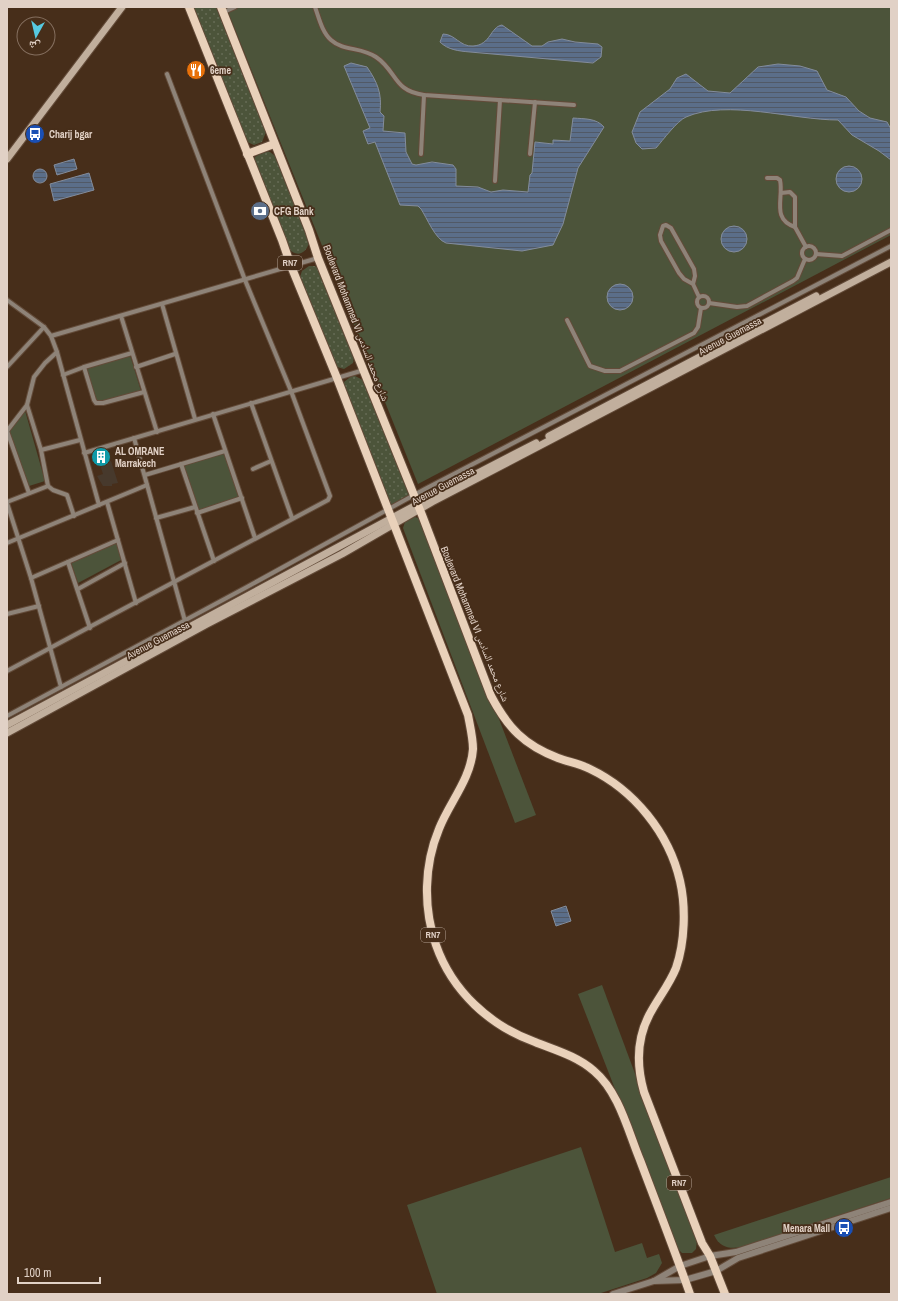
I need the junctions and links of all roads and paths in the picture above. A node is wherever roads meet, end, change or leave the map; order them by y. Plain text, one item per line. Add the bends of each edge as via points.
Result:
1 (122, 7) edge
2 (189, 7) edge
3 (235, 7) edge
4 (315, 7) edge
5 (222, 9) edge
6 (167, 74) dead end
7 (424, 95) junction
8 (500, 100) junction
9 (534, 102) junction
10 (574, 106) dead end
11 (274, 144) junction
12 (247, 154) junction
13 (421, 154) dead end
14 (530, 154) dead end
15 (7, 159) edge
16 (767, 178) dead end
17 (495, 181) dead end
18 (781, 193) junction
19 (795, 227) junction
20 (891, 230) edge
21 (891, 246) edge
22 (806, 247) junction
23 (816, 254) junction
24 (891, 257) edge
25 (318, 258) junction
26 (805, 259) junction
27 (891, 262) edge
28 (291, 266) junction
29 (245, 280) junction
30 (693, 284) junction
31 (699, 297) junction
32 (7, 300) edge
33 (709, 303) junction
34 (162, 304) junction
35 (701, 308) junction
36 (121, 316) junction
37 (567, 320) dead end
38 (44, 327) junction
39 (51, 336) junction
40 (57, 352) junction
41 (132, 353) junction
42 (175, 354) junction
43 (84, 366) junction
44 (136, 367) junction
45 (7, 368) edge
46 (364, 370) junction
47 (63, 375) junction
48 (337, 378) junction
49 (291, 391) junction
50 (144, 392) junction
51 (251, 403) junction
52 (27, 405) junction
53 (213, 414) junction
54 (195, 419) junction
55 (7, 431) edge
56 (157, 432) junction
57 (134, 438) junction
58 (80, 440) junction
59 (41, 450) junction
60 (225, 451) junction
61 (84, 453) junction
62 (271, 461) junction
63 (181, 464) junction
64 (253, 469) dead end
65 (145, 475) junction
66 (147, 485) junction
67 (48, 486) junction
68 (29, 493) junction
69 (414, 495) junction
70 (242, 498) junction
71 (107, 502) junction
72 (7, 503) edge
73 (98, 505) junction
74 (195, 507) junction
75 (419, 507) junction
76 (388, 510) junction
77 (197, 513) junction
78 (74, 516) junction
79 (156, 518) junction
80 (292, 518) junction
81 (393, 521) junction
82 (255, 538) junction
83 (18, 540) junction
84 (118, 540) junction
85 (7, 543) edge
86 (214, 561) junction
87 (68, 562) junction
88 (125, 563) junction
89 (31, 578) junction
90 (173, 583) junction
91 (78, 589) junction
92 (136, 602) junction
93 (40, 606) junction
94 (7, 614) edge
95 (185, 621) junction
96 (90, 628) junction
97 (50, 649) junction
98 (7, 671) edge
99 (61, 687) junction
100 (7, 716) edge
101 (7, 725) edge
102 (7, 733) edge
103 (891, 1202) edge
104 (891, 1208) edge
105 (710, 1256) junction
106 (680, 1266) junction
107 (716, 1271) junction
108 (685, 1280) junction
109 (654, 1281) junction
110 (613, 1294) edge
111 (690, 1294) edge
112 (725, 1294) edge

1 - 15 main road
2 - 12 main road, RN7
3 - 5 street
4 - 7 street via 321,24 337,45 374,55 401,86
5 - 11 main road, Boulevard Mohammed VI شارع محمد السادس / RN7
6 - 29 street
7 - 8 street
7 - 13 street
8 - 9 street
8 - 17 street
9 - 10 street
9 - 14 street
11 - 12 main road
11 - 25 main road, Boulevard Mohammed VI شارع محمد السادس / RN7
12 - 28 main road, RN7
16 - 18 street via 780,179
18 - 19 street via 782,216 787,224
18 - 19 street via 790,192 795,197
19 - 22 street
20 - 23 street via 842,256
21 - 69 street, Avenue Guemassa
22 - 23 street via 813,248
22 - 26 street via 802,253
23 - 26 street via 812,260
24 - 75 main road, Avenue Guemassa
25 - 28 street
25 - 46 main road, Boulevard Mohammed VI شارع محمد السادس / RN7
26 - 33 street via 793,281 746,306
27 - 75 main road, Avenue Guemassa
28 - 29 street
28 - 48 main road, RN7
29 - 34 street
29 - 49 street
30 - 30 street via 694,269 671,228 663,226 660,238 664,247 681,276
30 - 31 street
31 - 33 street via 706,298
31 - 35 street via 696,304
32 - 38 street
33 - 35 street
34 - 36 street
34 - 42 street
35 - 37 street via 698,327 694,334 620,372 590,366
36 - 39 street
36 - 41 street
38 - 39 street
38 - 45 street
39 - 40 street
40 - 47 street
40 - 52 street via 34,377
41 - 43 street
41 - 44 street
42 - 44 street
42 - 54 street
43 - 47 street
43 - 50 street via 96,404
44 - 50 street
46 - 48 street
46 - 69 main road, Boulevard Mohammed VI شارع محمد السادس / RN7
47 - 58 street
48 - 49 street
48 - 76 main road, RN7
49 - 51 street
49 - 80 street via 330,496 328,500
50 - 56 street
51 - 53 street
51 - 62 street
52 - 55 street
52 - 59 street
53 - 54 street
53 - 60 street
54 - 56 street
55 - 68 street
56 - 57 street
57 - 61 street
57 - 65 street
58 - 59 street
58 - 61 street
59 - 67 street
60 - 63 street
60 - 70 street
61 - 73 street
62 - 64 street
62 - 80 street
63 - 65 street
63 - 74 street
65 - 66 street
66 - 71 street
66 - 79 street
67 - 68 street
67 - 78 street via 67,495
68 - 72 street
69 - 75 main road, Boulevard Mohammed VI شارع محمد السادس / RN7
69 - 76 street, Avenue Guemassa
70 - 77 street
70 - 82 street
71 - 73 street
71 - 84 street
72 - 83 street
73 - 78 street
74 - 77 street
74 - 79 street
75 - 81 main road, Avenue Guemassa
75 - 105 main road, Boulevard Mohammed VI شارع محمد السادس / RN7 via 491,696 507,723 519,736 541,751 590,769 618,786 641,806 655,824 676,867 683,910 680,952 676,968 643,1030 638,1065 644,1092
76 - 81 main road, RN7
76 - 95 street, Avenue Guemassa
77 - 86 street
78 - 83 street
79 - 90 street
80 - 82 street
81 - 101 main road, Avenue Guemassa
81 - 102 main road, Avenue Guemassa via 342,554 214,620
81 - 106 main road, RN7 via 458,688 472,733 472,750 466,777 438,829 430,858 427,902 436,945 455,981 485,1014 517,1034 578,1060 606,1083 630,1135
82 - 86 street
83 - 85 street
83 - 89 street
84 - 87 street
84 - 88 street
86 - 90 street
87 - 89 street
87 - 91 street
88 - 91 street
88 - 92 street
89 - 93 street
90 - 92 street
90 - 95 street
91 - 96 street
92 - 96 street
93 - 94 street
93 - 97 street
95 - 99 street, Avenue Guemassa
96 - 97 street
97 - 98 street
97 - 99 street
99 - 100 street, Avenue Guemassa
103 - 105 street via 736,1252
104 - 107 street via 738,1258
105 - 106 street
105 - 107 main road, Boulevard Mohammed VI شارع محمد السادس / RN7
106 - 108 main road, RN7
106 - 109 street
107 - 108 street
107 - 112 main road, Boulevard Mohammed VI شارع محمد السادس / RN7
108 - 109 street
108 - 111 main road, RN7
109 - 110 street

